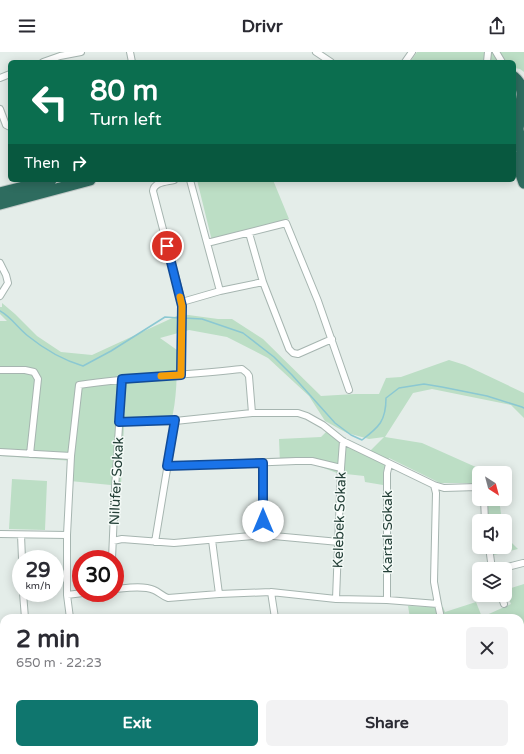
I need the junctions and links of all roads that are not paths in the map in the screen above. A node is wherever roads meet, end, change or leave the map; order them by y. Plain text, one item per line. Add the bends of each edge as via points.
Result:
1 (81, 52) edge
2 (316, 52) edge
3 (49, 60) edge
4 (328, 60) edge
5 (516, 79) edge
6 (522, 103) junction
7 (0, 109) edge
8 (516, 110) edge
9 (8, 126) edge
10 (516, 161) edge
11 (524, 165) edge
12 (43, 182) edge
13 (77, 182) edge
14 (82, 182) edge
15 (165, 182) edge
16 (191, 182) edge
17 (524, 183) edge
18 (0, 193) edge
19 (0, 200) edge
20 (0, 204) edge
21 (249, 233) junction
22 (207, 243) junction
23 (0, 263) edge
24 (264, 282) junction
25 (220, 291) junction
26 (0, 295) edge
27 (182, 304) junction
28 (332, 339) junction
29 (0, 370) edge
30 (181, 375) junction
31 (122, 379) junction
32 (349, 390) dead end
33 (252, 413) junction
34 (175, 420) junction
35 (119, 422) junction
36 (343, 441) junction
37 (0, 452) edge
38 (30, 454) junction
39 (71, 456) junction
40 (263, 463) junction
41 (389, 464) junction
42 (167, 466) junction
43 (341, 468) junction
44 (434, 485) junction
45 (472, 487) edge
46 (0, 534) edge
47 (21, 535) junction
48 (68, 535) junction
49 (263, 535) junction
50 (212, 540) junction
51 (113, 541) junction
52 (155, 542) junction
53 (339, 542) junction
54 (22, 550) edge
55 (112, 550) edge
56 (523, 563) edge
57 (512, 566) edge
58 (124, 589) edge
59 (271, 592) junction
60 (72, 594) edge
61 (219, 594) junction
62 (67, 595) junction
63 (336, 599) junction
64 (387, 600) junction
65 (24, 602) edge
66 (438, 604) junction
67 (25, 614) edge
68 (69, 614) edge
69 (274, 614) edge
70 (440, 614) edge

1 - 3 street
2 - 4 street
5 - 6 highway via 523,90
6 - 8 highway
6 - 11 highway via 518,130
7 - 9 street
10 - 17 highway
12 - 18 highway
13 - 19 highway
14 - 20 highway
15 - 27 street via 156,184 153,190
16 - 22 street
21 - 22 street
21 - 24 street
21 - 28 street via 286,223
22 - 25 street
23 - 26 street via 8,283
24 - 25 street
24 - 28 street via 289,349 293,353 298,354
25 - 27 street
27 - 30 street
28 - 32 street
29 - 38 street via 34,372 38,379
30 - 31 street
30 - 33 street via 242,369 250,376
31 - 35 street, Nilüfer Sokak
31 - 39 street via 79,385
33 - 34 street
33 - 36 street via 298,413 307,416
34 - 35 street
34 - 42 street
35 - 51 street, Nilüfer Sokak
36 - 41 street
36 - 43 street, Kelebek Sokak
37 - 38 street
38 - 39 street
39 - 48 street
40 - 42 street
40 - 43 street via 312,461
40 - 49 street
41 - 44 street
41 - 64 street, Kartal Sokak
42 - 52 street
43 - 53 street, Kelebek Sokak
44 - 45 street via 444,488
44 - 66 street via 434,582
46 - 47 street
47 - 48 street
47 - 54 street
48 - 62 street
49 - 50 street
49 - 53 street
50 - 52 street via 174,544
50 - 61 street
51 - 52 street via 122,539
51 - 55 street, Nilüfer Sokak
53 - 63 street, Kelebek Sokak
56 - 57 street
58 - 61 street via 147,588 168,598
59 - 61 street
59 - 63 street
59 - 69 street
60 - 62 street
62 - 68 street
63 - 64 street
64 - 66 street
65 - 67 street
66 - 70 street

